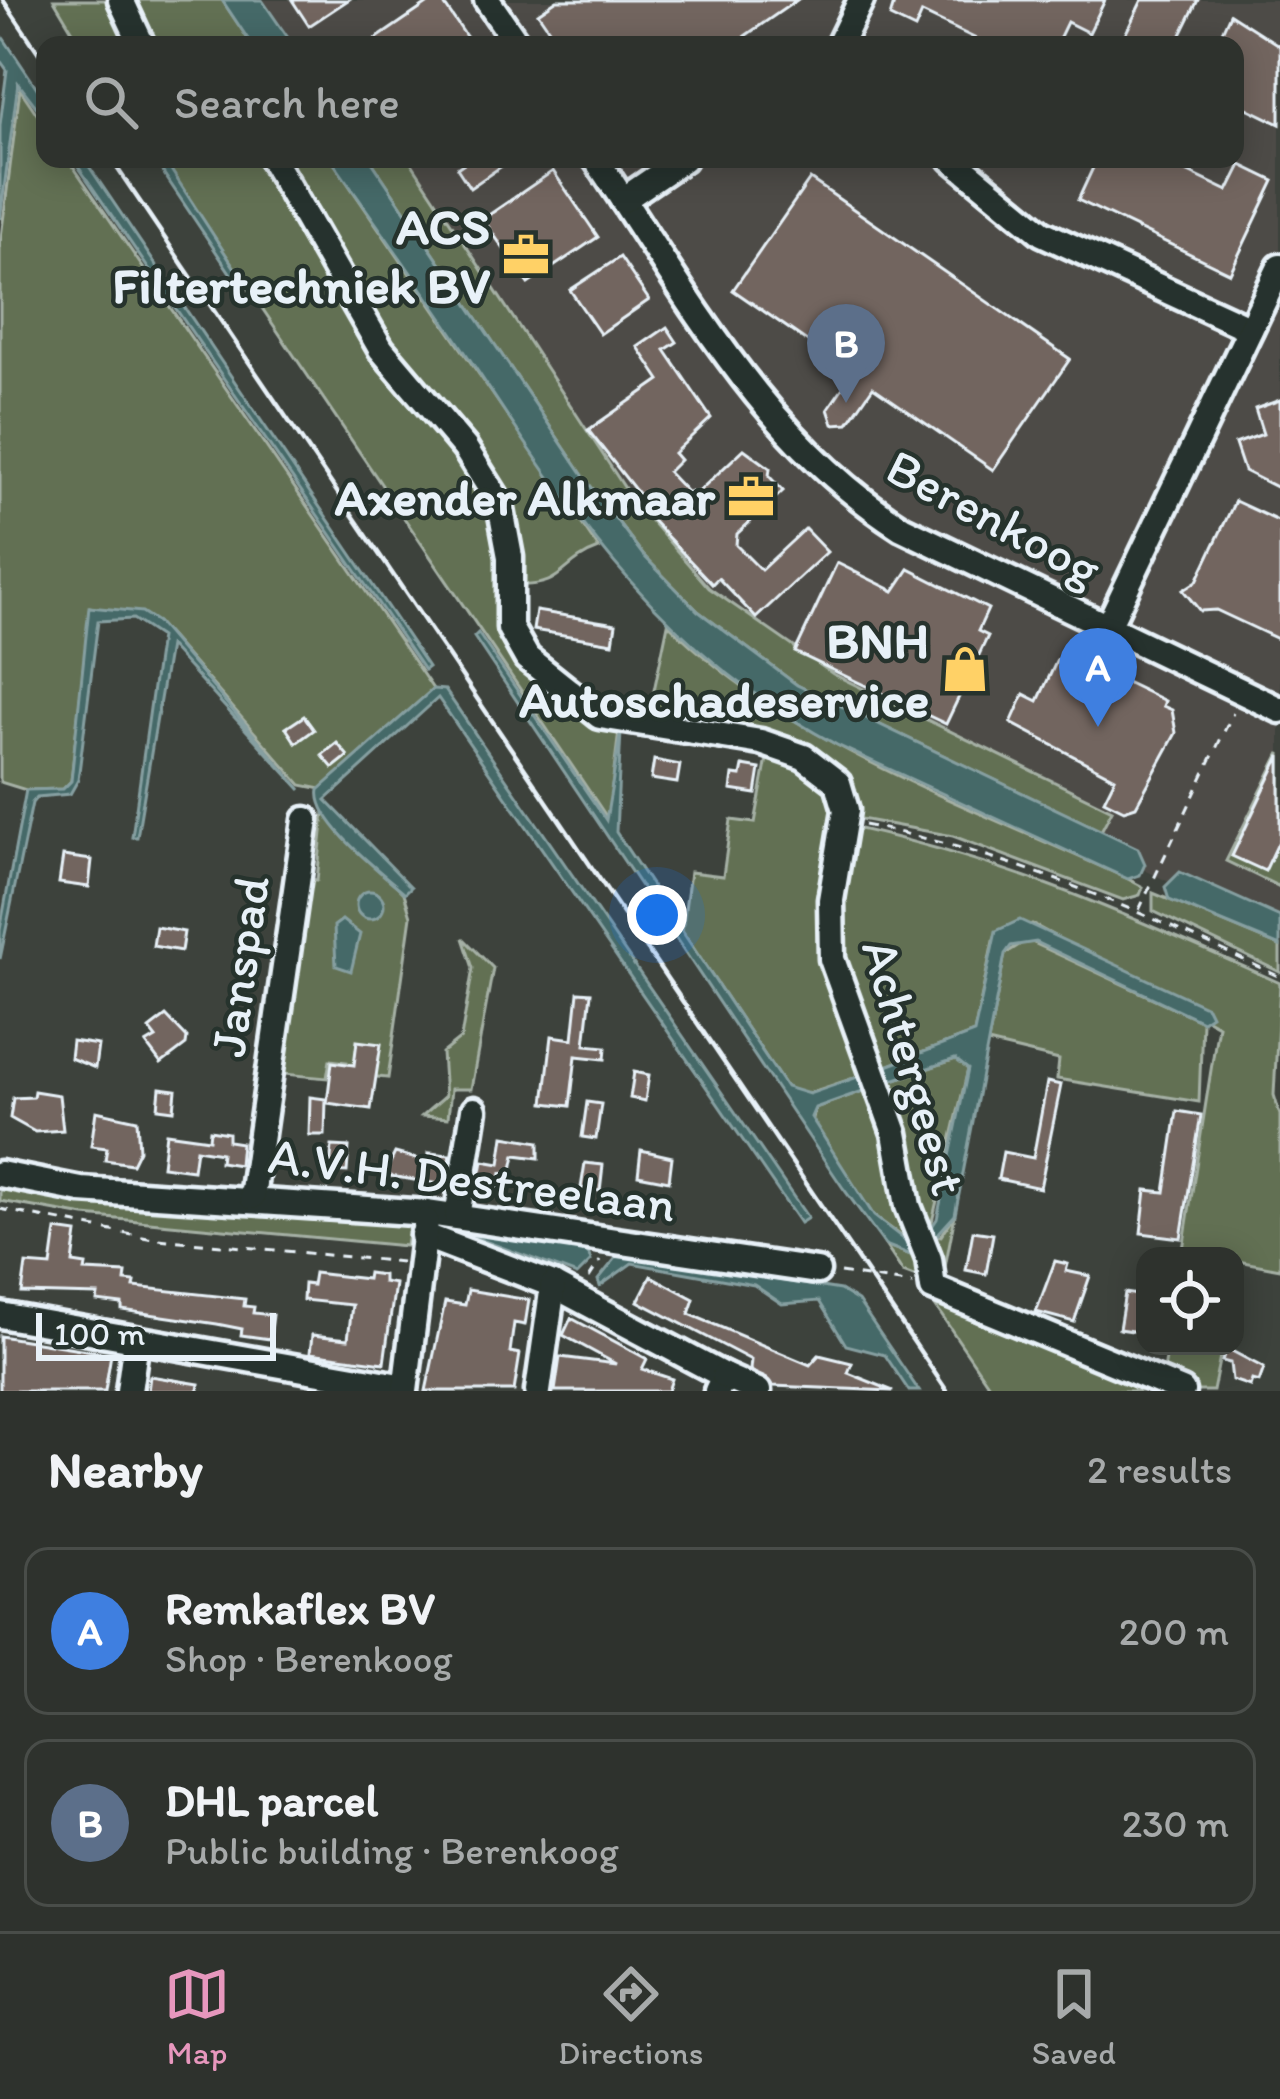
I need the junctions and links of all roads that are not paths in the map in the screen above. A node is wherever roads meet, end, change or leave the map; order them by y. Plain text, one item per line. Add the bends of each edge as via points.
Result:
1 (121, 0) edge
2 (488, 0) edge
3 (861, 0) edge
4 (138, 36) edge
5 (512, 36) edge
6 (843, 36) edge
7 (277, 168) edge
8 (602, 168) edge
9 (670, 168) edge
10 (963, 168) edge
11 (623, 200) junction
12 (1280, 268) edge
13 (1250, 329) junction
14 (1107, 628) junction
15 (1280, 710) edge
16 (305, 820) dead end
17 (474, 1110) dead end
18 (0, 1174) edge
19 (252, 1197) junction
20 (457, 1217) junction
21 (425, 1224) junction
22 (817, 1271) road end
23 (553, 1285) junction
24 (0, 1315) edge
25 (136, 1340) junction
26 (720, 1384) edge
27 (405, 1389) edge
28 (129, 1391) edge
29 (538, 1391) edge
30 (758, 1391) edge
31 (1182, 1391) edge

1 - 4 street
2 - 5 street
3 - 6 street
7 - 31 street, Achtergeest via 381,349 465,448 500,504 510,628 527,658 600,716 761,742 804,757 838,783 846,801 829,922 832,959 884,1094 933,1288
8 - 11 street, Berenkoog
9 - 11 street
10 - 13 street via 1042,233
11 - 14 street, Berenkoog via 759,398 831,478 902,528
12 - 13 street
13 - 14 street
14 - 15 street, Berenkoog
16 - 19 street, Janspad
17 - 20 street
18 - 19 street, A.V.H. Destreelaan via 81,1190
19 - 21 street, A.V.H. Destreelaan
20 - 21 street, A.V.H. Destreelaan
20 - 22 street, A.V.H. Destreelaan
21 - 23 street
21 - 27 street
23 - 26 street
23 - 29 street
24 - 25 street
25 - 27 street
25 - 28 street
26 - 30 street

